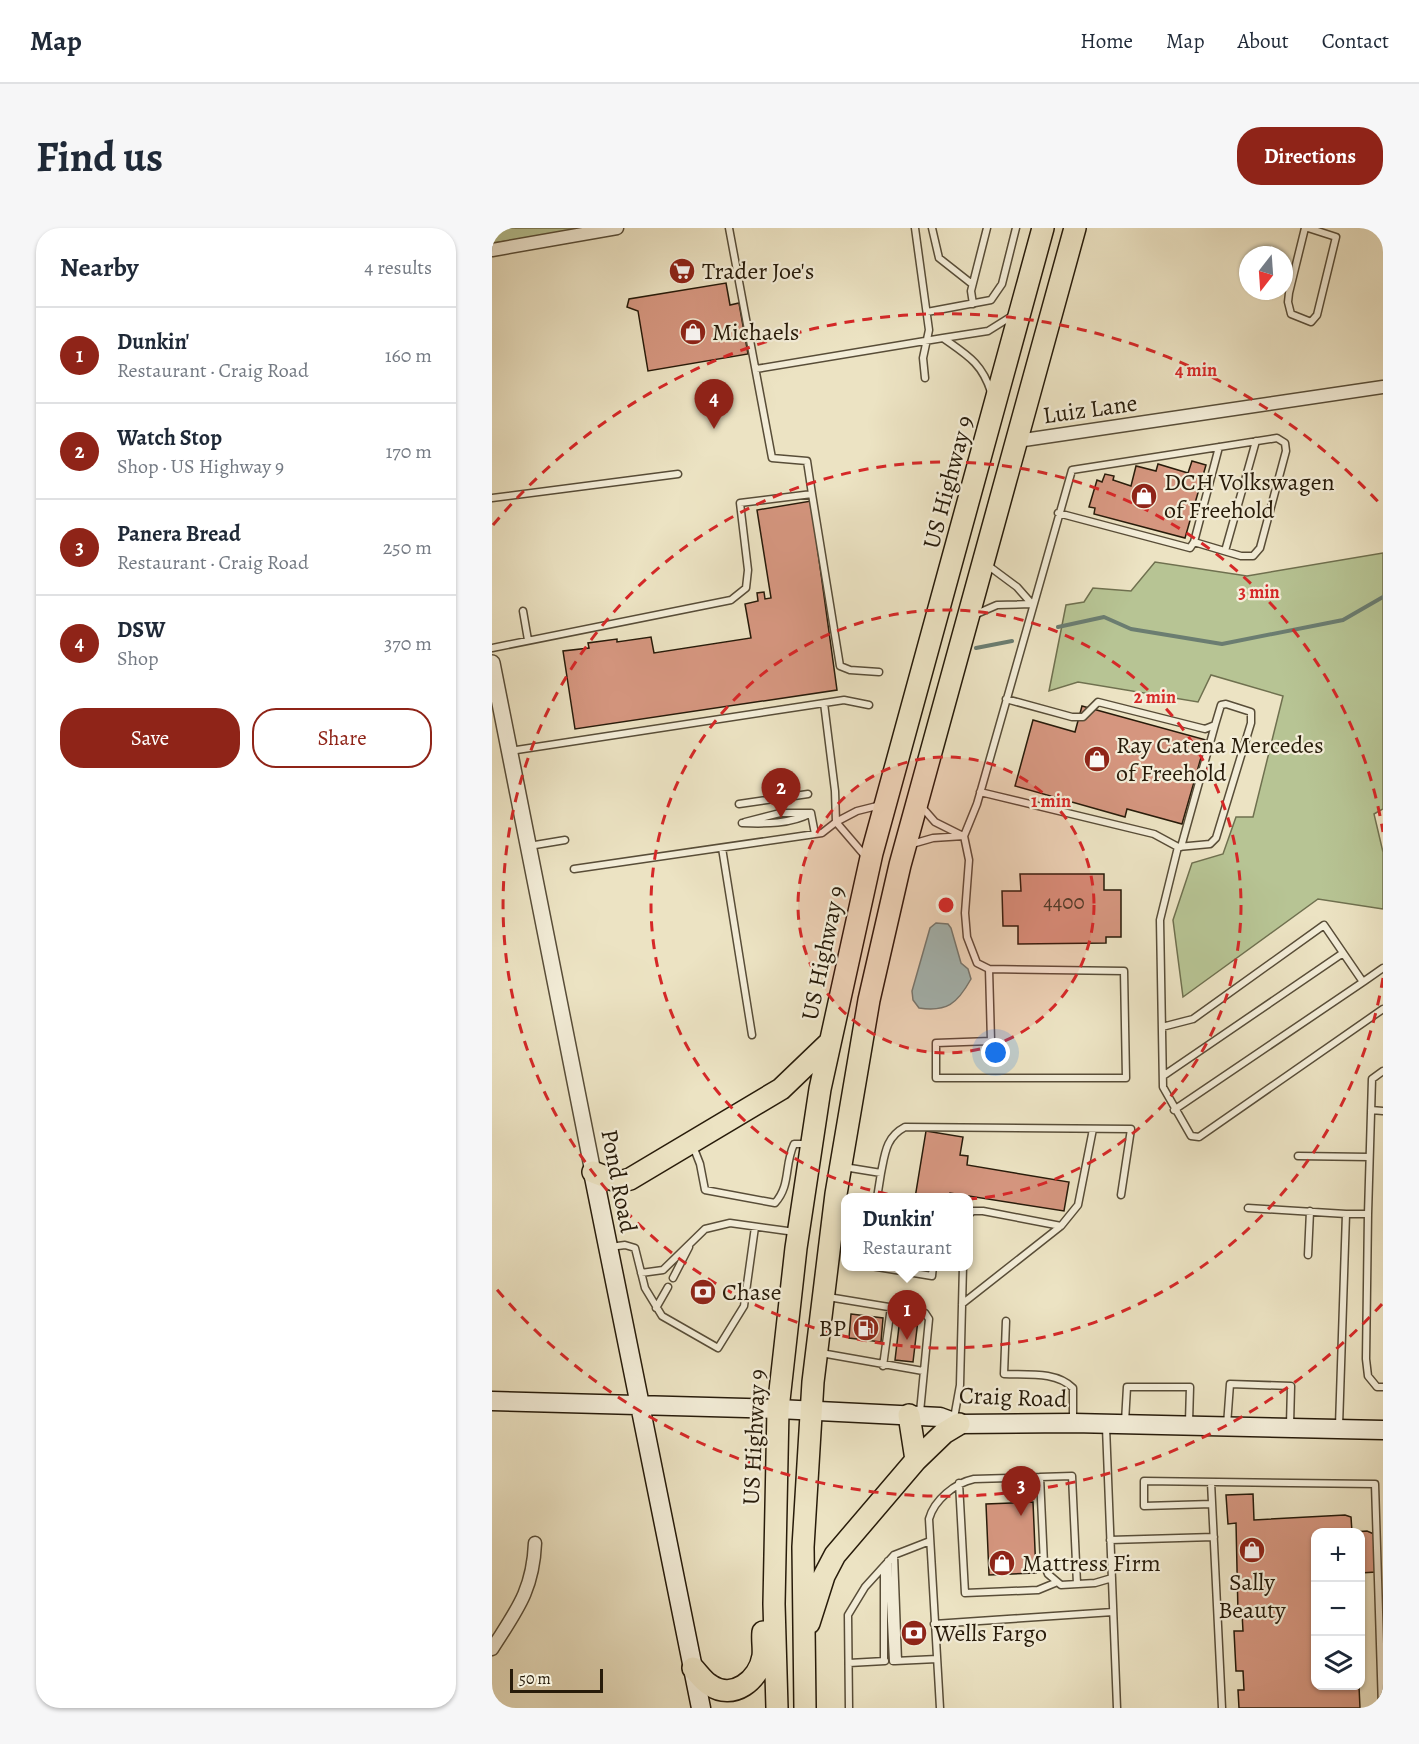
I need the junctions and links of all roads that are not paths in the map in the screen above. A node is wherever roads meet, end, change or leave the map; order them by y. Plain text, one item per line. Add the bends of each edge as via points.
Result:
1 (617, 228) edge
2 (729, 228) edge
3 (915, 228) edge
4 (932, 228) edge
5 (987, 228) edge
6 (1016, 228) edge
7 (1043, 228) edge
8 (1075, 228) edge
9 (1307, 228) edge
10 (492, 250) edge
11 (972, 284) junction
12 (973, 304) junction
13 (1021, 311) junction
14 (927, 312) junction
15 (943, 338) junction
16 (927, 341) junction
17 (756, 369) junction
18 (925, 378) dead end
19 (1383, 387) edge
20 (995, 404) junction
21 (1017, 441) junction
22 (1256, 441) junction
23 (1219, 447) junction
24 (678, 474) dead end
25 (813, 494) junction
26 (492, 498) edge
27 (1058, 513) junction
28 (1194, 542) junction
29 (1225, 551) junction
30 (984, 561) junction
31 (1032, 604) junction
32 (523, 611) dead end
33 (968, 618) junction
34 (528, 640) junction
35 (492, 648) edge
36 (492, 663) edge
37 (879, 672) dead end
38 (1006, 699) junction
39 (824, 703) junction
40 (868, 705) dead end
41 (1215, 725) junction
42 (509, 751) junction
43 (980, 792) junction
44 (808, 794) dead end
45 (918, 802) junction
46 (739, 804) dead end
47 (885, 804) junction
48 (811, 813) junction
49 (836, 822) junction
50 (815, 834) junction
51 (964, 836) junction
52 (565, 840) dead end
53 (529, 846) junction
54 (906, 846) junction
55 (1179, 847) junction
56 (722, 848) junction
57 (869, 861) junction
58 (574, 869) dead end
59 (1343, 953) junction
60 (1383, 968) edge
61 (989, 969) junction
62 (1363, 981) junction
63 (1383, 1009) edge
64 (1162, 1027) junction
65 (752, 1035) dead end
66 (831, 1042) junction
67 (1383, 1071) edge
68 (1163, 1076) junction
69 (1383, 1078) edge
70 (1372, 1079) junction
71 (1174, 1110) junction
72 (1371, 1110) junction
73 (1383, 1111) edge
74 (1093, 1129) junction
75 (692, 1142) junction
76 (1298, 1156) dead end
77 (1370, 1157) junction
78 (840, 1166) junction
79 (593, 1173) junction
80 (881, 1173) junction
81 (794, 1193) junction
82 (878, 1193) edge
83 (1120, 1195) dead end
84 (1248, 1208) dead end
85 (973, 1211) edge
86 (1310, 1211) junction
87 (1346, 1214) junction
88 (1368, 1214) junction
89 (1061, 1226) junction
90 (756, 1227) junction
91 (798, 1233) junction
92 (690, 1244) junction
93 (608, 1247) junction
94 (1308, 1255) dead end
95 (902, 1271) edge
96 (932, 1271) edge
97 (963, 1271) edge
98 (641, 1273) junction
99 (674, 1278) dead end
100 (668, 1287) dead end
101 (822, 1296) junction
102 (962, 1304) junction
103 (891, 1306) junction
104 (657, 1308) junction
105 (1006, 1321) dead end
106 (816, 1353) junction
107 (884, 1366) junction
108 (923, 1371) junction
109 (1383, 1387) edge
110 (492, 1401) edge
111 (641, 1406) junction
112 (778, 1409) junction
113 (811, 1410) junction
114 (914, 1416) junction
115 (956, 1423) junction
116 (1073, 1423) junction
117 (1106, 1424) junction
118 (1125, 1424) junction
119 (1188, 1426) junction
120 (1227, 1427) junction
121 (1290, 1428) junction
122 (1338, 1429) junction
123 (1383, 1431) edge
124 (916, 1460) junction
125 (1041, 1477) junction
126 (1211, 1482) junction
127 (959, 1483) junction
128 (1212, 1504) junction
129 (1214, 1537) junction
130 (1110, 1540) junction
131 (930, 1541) junction
132 (535, 1543) dead end
133 (894, 1555) junction
134 (886, 1563) junction
135 (1380, 1574) edge
136 (1112, 1578) junction
137 (1055, 1582) junction
138 (1077, 1584) junction
139 (774, 1604) junction
140 (1113, 1612) junction
141 (934, 1623) junction
142 (804, 1641) junction
143 (492, 1649) edge
144 (937, 1659) junction
145 (884, 1661) junction
146 (895, 1661) junction
147 (849, 1663) junction
148 (693, 1668) junction
149 (701, 1708) edge
150 (777, 1708) edge
151 (805, 1708) edge
152 (849, 1708) edge
153 (940, 1708) edge
154 (1117, 1708) edge
155 (1222, 1708) edge
156 (1382, 1708) edge

1 - 10 street
2 - 17 lane
3 - 14 lane
4 - 11 lane via 939,258
5 - 11 lane
6 - 12 lane via 1002,284 991,300
7 - 13 highway, US Highway 9
8 - 21 highway
9 - 9 lane via 1336,237 1320,305 1311,322 1291,314 1287,302
11 - 12 lane
12 - 14 lane
13 - 15 lane via 988,331
13 - 20 highway, US Highway 9
14 - 16 lane
15 - 16 lane
15 - 20 lane via 972,358 985,374
16 - 17 lane
16 - 18 lane via 923,358
17 - 25 lane via 772,458 807,461
19 - 21 street, Luiz Lane
20 - 47 highway, US Highway 9
21 - 30 highway
22 - 23 lane
22 - 29 lane
22 - 29 lane via 1277,438 1285,443 1286,451 1260,548 1253,556
23 - 27 lane via 1072,470
23 - 28 lane
24 - 26 lane
25 - 34 lane via 740,503 748,570 746,588 731,600
25 - 37 lane via 840,666
27 - 28 lane via 1190,548
27 - 31 lane
28 - 29 lane
30 - 31 lane
30 - 33 highway
31 - 33 lane via 997,605
31 - 38 lane
32 - 34 lane
33 - 45 highway
34 - 35 lane
36 - 42 street, Pond Road
38 - 41 lane via 1072,717 1083,717 1098,702 1205,729
38 - 43 lane
39 - 40 lane via 844,700
39 - 42 lane
39 - 49 lane
41 - 55 lane
41 - 55 lane via 1221,705 1251,712 1216,838 1210,844
42 - 53 street, Pond Road
43 - 51 lane
43 - 55 lane via 1154,834
44 - 46 lane
45 - 51 lane via 935,822
45 - 54 highway
47 - 49 lane via 856,811
47 - 57 highway, US Highway 9
48 - 48 lane via 780,813 742,823 800,819
48 - 50 lane
49 - 50 lane
49 - 57 lane
50 - 56 lane
51 - 54 lane via 933,838
51 - 61 lane via 969,860 964,913 967,937 978,963
52 - 53 lane
53 - 79 street, Pond Road
54 - 78 highway via 869,1000
55 - 64 lane via 1160,920
56 - 58 lane
56 - 65 lane
57 - 66 highway, US Highway 9
59 - 62 lane
59 - 64 lane via 1324,925 1193,1019
59 - 68 lane
60 - 62 lane
61 - 61 lane via 1124,971 1126,1078 936,1078 936,1043 991,1041
62 - 71 lane
63 - 71 lane via 1199,1137 1191,1136
64 - 68 lane
66 - 75 highway via 792,1081
66 - 81 highway, US Highway 9 via 812,1144
67 - 70 lane
68 - 71 lane via 1163,1087
69 - 70 lane
70 - 72 lane
72 - 73 lane
72 - 77 lane
74 - 80 lane via 905,1127 893,1133 887,1143
74 - 83 lane via 1131,1129
74 - 89 lane via 1078,1205
75 - 79 highway via 630,1179 619,1182
75 - 81 lane via 705,1190 775,1203
76 - 77 lane
77 - 88 lane
78 - 80 lane
78 - 101 highway
79 - 93 main road, Pond Road
80 - 82 lane
81 - 91 highway, US Highway 9
84 - 86 lane
85 - 89 lane
86 - 87 lane
86 - 94 lane
87 - 88 lane
87 - 122 lane
88 - 109 lane via 1366,1359 1368,1376 1377,1387
89 - 102 lane
90 - 91 lane
90 - 92 lane via 730,1223 705,1229
90 - 104 lane via 744,1306 718,1348 662,1316
91 - 112 highway, US Highway 9
92 - 98 lane via 663,1270
92 - 99 lane
93 - 98 lane via 635,1248
93 - 111 main road, Pond Road
95 - 96 lane via 932,1276
97 - 102 lane
98 - 104 lane
100 - 104 lane
101 - 103 lane
101 - 106 highway
102 - 115 lane
103 - 107 lane
103 - 108 lane via 918,1310 929,1319
105 - 116 lane via 1004,1374 1050,1376 1066,1381 1073,1388
106 - 107 lane via 856,1357
106 - 113 highway
107 - 108 lane
108 - 114 lane
110 - 111 main road, Craig Road
111 - 112 main road, Craig Road
111 - 148 main road, Pond Road
112 - 113 main road, Craig Road
112 - 139 highway, US Highway 9
113 - 114 main road, Craig Road
113 - 142 highway via 803,1547
114 - 115 main road, Craig Road
114 - 124 highway
115 - 116 main road, Craig Road
115 - 124 highway
116 - 117 main road, Craig Road
117 - 118 main road, Craig Road
117 - 130 lane
118 - 119 main road, Craig Road
118 - 119 lane via 1127,1387 1190,1388
119 - 120 main road, Craig Road
120 - 121 main road, Craig Road
120 - 121 lane via 1230,1384 1291,1386
121 - 122 main road, Craig Road
122 - 123 main road, Craig Road
124 - 142 highway via 835,1555 824,1576
125 - 127 lane
125 - 137 lane via 1044,1564
125 - 138 lane via 1072,1476
126 - 128 lane
126 - 128 lane via 1144,1481 1144,1506
126 - 135 lane via 1375,1484
127 - 131 lane via 931,1510
127 - 137 lane via 965,1593 1038,1590
128 - 129 lane
129 - 130 lane
129 - 155 lane
130 - 136 lane
131 - 133 lane
131 - 141 lane
132 - 143 street via 528,1590
133 - 134 lane
133 - 146 lane
134 - 145 lane
134 - 146 lane
134 - 147 lane via 848,1615
135 - 156 lane
136 - 138 lane
136 - 140 lane
137 - 138 lane
139 - 148 highway via 763,1634 763,1657 750,1683 738,1689 717,1689
139 - 150 highway, US Highway 9
140 - 141 lane
140 - 154 lane
141 - 144 lane
142 - 151 highway
144 - 146 lane
144 - 153 lane
145 - 146 lane
145 - 147 lane
147 - 152 lane
148 - 149 main road, Pond Road

